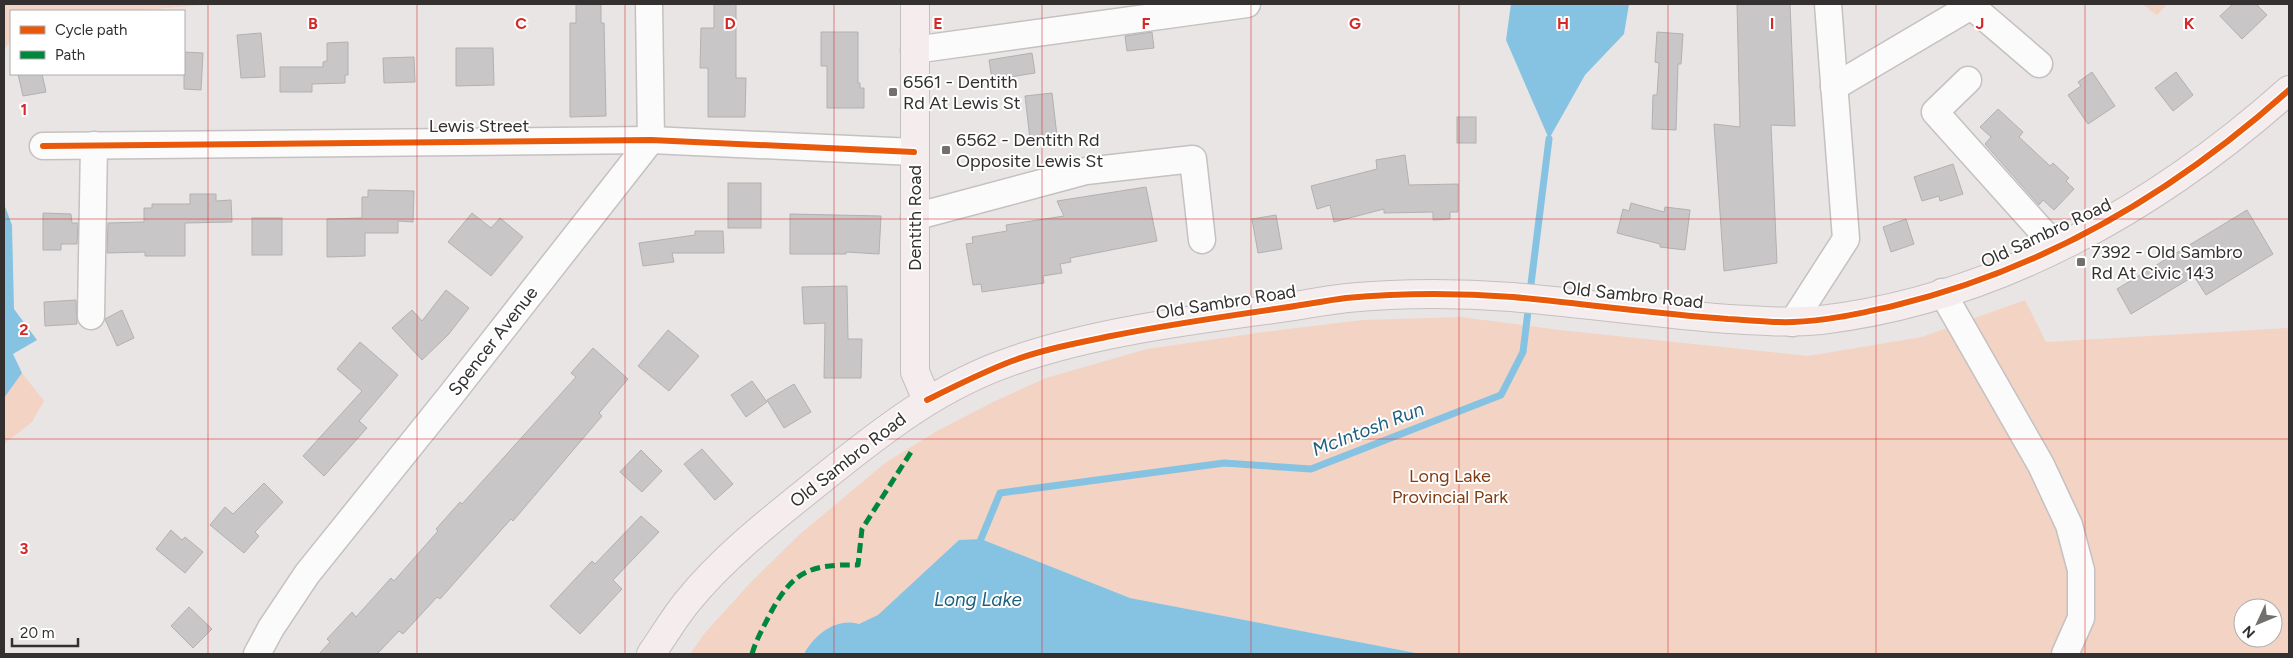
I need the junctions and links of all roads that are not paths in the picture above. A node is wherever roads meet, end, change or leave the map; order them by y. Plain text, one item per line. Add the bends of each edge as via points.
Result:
1 (649, 4) edge
2 (915, 4) edge
3 (1247, 4) edge
4 (1828, 4) edge
5 (1970, 5) edge
6 (914, 50) junction
7 (2039, 64) dead end
8 (1968, 80) dead end
9 (1834, 87) junction
10 (2289, 90) edge
11 (651, 140) junction
12 (94, 145) junction
13 (44, 146) dead end
14 (914, 152) junction
15 (914, 217) junction
16 (1202, 240) dead end
17 (2058, 248) junction
18 (1942, 292) junction
19 (91, 316) dead end
20 (1792, 323) junction
21 (927, 400) junction
22 (257, 654) edge
23 (651, 654) edge
24 (2065, 654) edge

1 - 11 street
2 - 6 main road, Dentith Road
3 - 6 street
4 - 9 street
5 - 7 street
5 - 9 street
6 - 14 main road, Dentith Road
8 - 17 street via 1935,112
9 - 20 street via 1846,238
10 - 17 main road, Old Sambro Road via 2213,154 2160,191
11 - 12 street, Lewis Street
11 - 14 street, Lewis Street
11 - 22 street, Spencer Avenue via 307,574
12 - 13 street, Lewis Street
12 - 19 street
14 - 15 main road, Dentith Road
15 - 16 street via 1086,171 1193,159
15 - 21 main road, Dentith Road via 915,372
17 - 18 main road, Old Sambro Road
18 - 20 main road, Old Sambro Road via 1869,312
18 - 24 street via 2049,482 2068,526 2081,570 2081,618
20 - 21 main road, Old Sambro Road via 1687,316 1510,297 1409,295 1346,298 1068,344 975,375
21 - 23 main road, Old Sambro Road via 857,450 755,533 687,602

